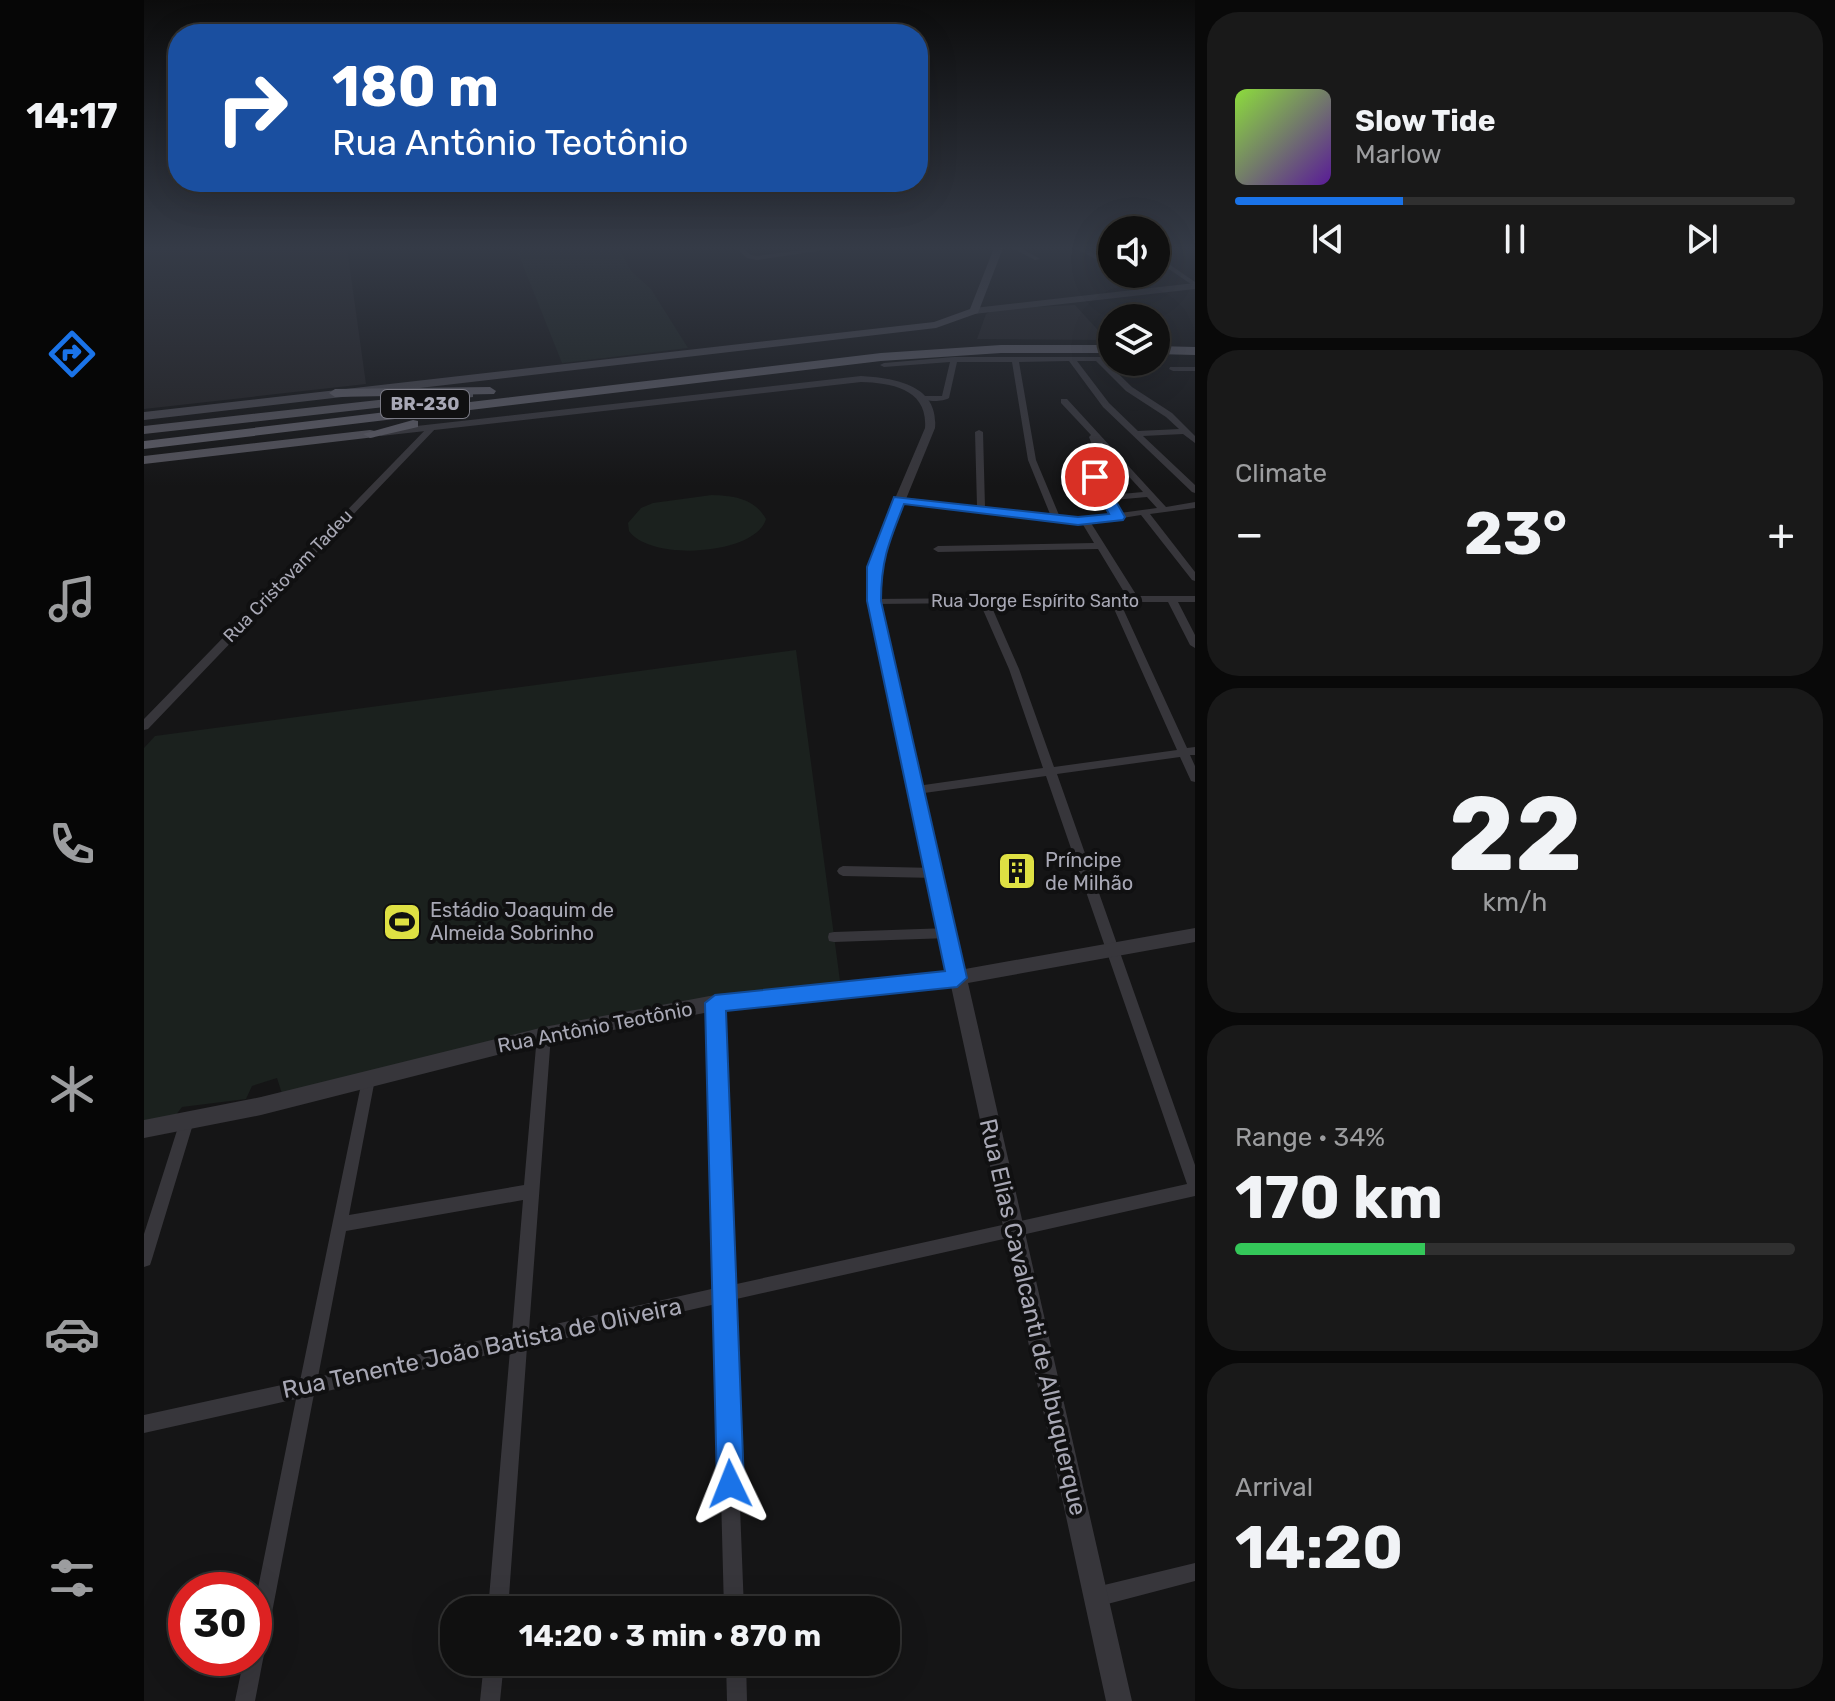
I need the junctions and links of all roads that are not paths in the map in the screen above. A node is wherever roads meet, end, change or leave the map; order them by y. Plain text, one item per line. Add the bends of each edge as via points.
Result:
1 (920, 327) edge
2 (1098, 347) edge
3 (1098, 347) edge
4 (1170, 347) edge
5 (1195, 348) edge
6 (954, 359) junction
7 (1015, 359) junction
8 (1071, 359) junction
9 (884, 365) dead end
10 (1173, 369) dead end
11 (1195, 369) edge
12 (705, 373) junction
13 (482, 377) junction
14 (335, 393) junction
15 (486, 398) junction
16 (924, 398) junction
17 (468, 400) junction
18 (1064, 401) dead end
19 (144, 416) edge
20 (488, 420) junction
21 (433, 427) junction
22 (1186, 431) junction
23 (979, 432) dead end
24 (144, 433) edge
25 (370, 434) junction
26 (1136, 434) junction
27 (1093, 437) junction
28 (1195, 441) edge
29 (144, 445) edge
30 (144, 460) edge
31 (1195, 490) edge
32 (1150, 494) junction
33 (1107, 498) junction
34 (899, 500) junction
35 (1195, 505) edge
36 (1164, 510) junction
37 (981, 511) junction
38 (1144, 513) junction
39 (1118, 517) junction
40 (1056, 519) junction
41 (1085, 521) junction
42 (1100, 546) junction
43 (938, 549) dead end
44 (1195, 578) edge
45 (1195, 599) edge
46 (1134, 600) junction
47 (1172, 600) junction
48 (874, 601) junction
49 (984, 601) junction
50 (1115, 601) junction
51 (1195, 645) edge
52 (144, 726) edge
53 (1189, 751) edge
54 (1051, 773) junction
55 (1195, 778) edge
56 (917, 790) junction
57 (843, 871) dead end
58 (936, 873) junction
59 (949, 933) junction
60 (1195, 935) edge
61 (834, 937) dead end
62 (1115, 950) junction
63 (957, 978) junction
64 (715, 1003) junction
65 (544, 1035) junction
66 (368, 1079) junction
67 (187, 1121) junction
68 (144, 1129) edge
69 (1195, 1187) edge
70 (532, 1191) junction
71 (342, 1224) junction
72 (1013, 1228) junction
73 (144, 1259) edge
74 (725, 1296) junction
75 (522, 1339) junction
76 (309, 1385) junction
77 (144, 1424) edge
78 (271, 1572) edge
79 (1195, 1572) edge
80 (499, 1596) edge
81 (734, 1596) edge
82 (1096, 1597) junction
83 (250, 1676) edge
84 (493, 1676) edge
85 (736, 1676) edge
86 (245, 1701) edge
87 (490, 1701) edge
88 (737, 1701) edge
89 (1119, 1701) edge

1 - 13 main road
2 - 12 highway, BR-230 via 934,347
3 - 15 highway, BR-230 via 943,351
4 - 5 highway
6 - 7 street
6 - 9 street
6 - 16 street via 945,398
7 - 8 street
7 - 40 street via 1032,460
8 - 22 street via 1103,363
8 - 26 street via 1095,393
10 - 11 street
12 - 15 highway
12 - 24 highway, BR-230
13 - 14 main road
13 - 15 main road
14 - 17 highway
14 - 19 main road
15 - 17 highway
15 - 20 street
16 - 20 street via 889,382 861,379
16 - 34 street, Rua Elias Cavalcanti de Albuquerque via 933,412
17 - 24 main road
17 - 25 highway
17 - 29 highway, BR-230
18 - 27 street
20 - 21 street
21 - 25 street
21 - 52 street, Rua Cristovam Tadeu
22 - 26 street
22 - 28 street
23 - 37 street
25 - 30 main road
26 - 31 street
27 - 32 street
27 - 33 street via 1096,446 1087,454
32 - 33 street
32 - 36 street
33 - 39 street
34 - 37 street
34 - 48 street, Rua Elias Cavalcanti de Albuquerque via 874,567
35 - 36 street
36 - 38 street
37 - 40 street
38 - 39 street
38 - 44 street
39 - 41 street
40 - 41 street
41 - 42 street
42 - 43 street
42 - 46 street
45 - 47 street, Rua Jorge Espírito Santo
46 - 47 street, Rua Jorge Espírito Santo
46 - 50 street, Rua Jorge Espírito Santo
47 - 51 street
48 - 49 street, Rua Jorge Espírito Santo
48 - 56 street, Rua Elias Cavalcanti de Albuquerque
49 - 50 street, Rua Jorge Espírito Santo
49 - 54 street
50 - 53 street
53 - 54 street
53 - 55 street
54 - 56 street
54 - 62 street
56 - 58 street, Rua Elias Cavalcanti de Albuquerque
57 - 58 street
58 - 59 street, Rua Elias Cavalcanti de Albuquerque
59 - 61 street
59 - 63 street, Rua Elias Cavalcanti de Albuquerque
60 - 62 street, Rua Antônio Teotônio
62 - 63 street, Rua Antônio Teotônio
62 - 69 street
63 - 64 street, Rua Antônio Teotônio
63 - 72 street, Rua Elias Cavalcanti de Albuquerque
64 - 65 street, Rua Antônio Teotônio
64 - 74 street
65 - 66 street, Rua Antônio Teotônio
65 - 70 street
66 - 67 street, Rua Antônio Teotônio
66 - 71 street
67 - 68 street, Rua Antônio Teotônio
67 - 73 street
69 - 72 street, Rua Tenente João Batista de Oliveira
70 - 71 street
70 - 75 street
71 - 76 street
72 - 74 street, Rua Tenente João Batista de Oliveira
72 - 82 street, Rua Elias Cavalcanti de Albuquerque
74 - 75 street, Rua Tenente João Batista de Oliveira
74 - 81 street
75 - 76 street, Rua Tenente João Batista de Oliveira
75 - 80 street
76 - 77 street, Rua Tenente João Batista de Oliveira
76 - 78 street
79 - 82 street
82 - 89 street, Rua Elias Cavalcanti de Albuquerque
83 - 86 street
84 - 87 street
85 - 88 street

